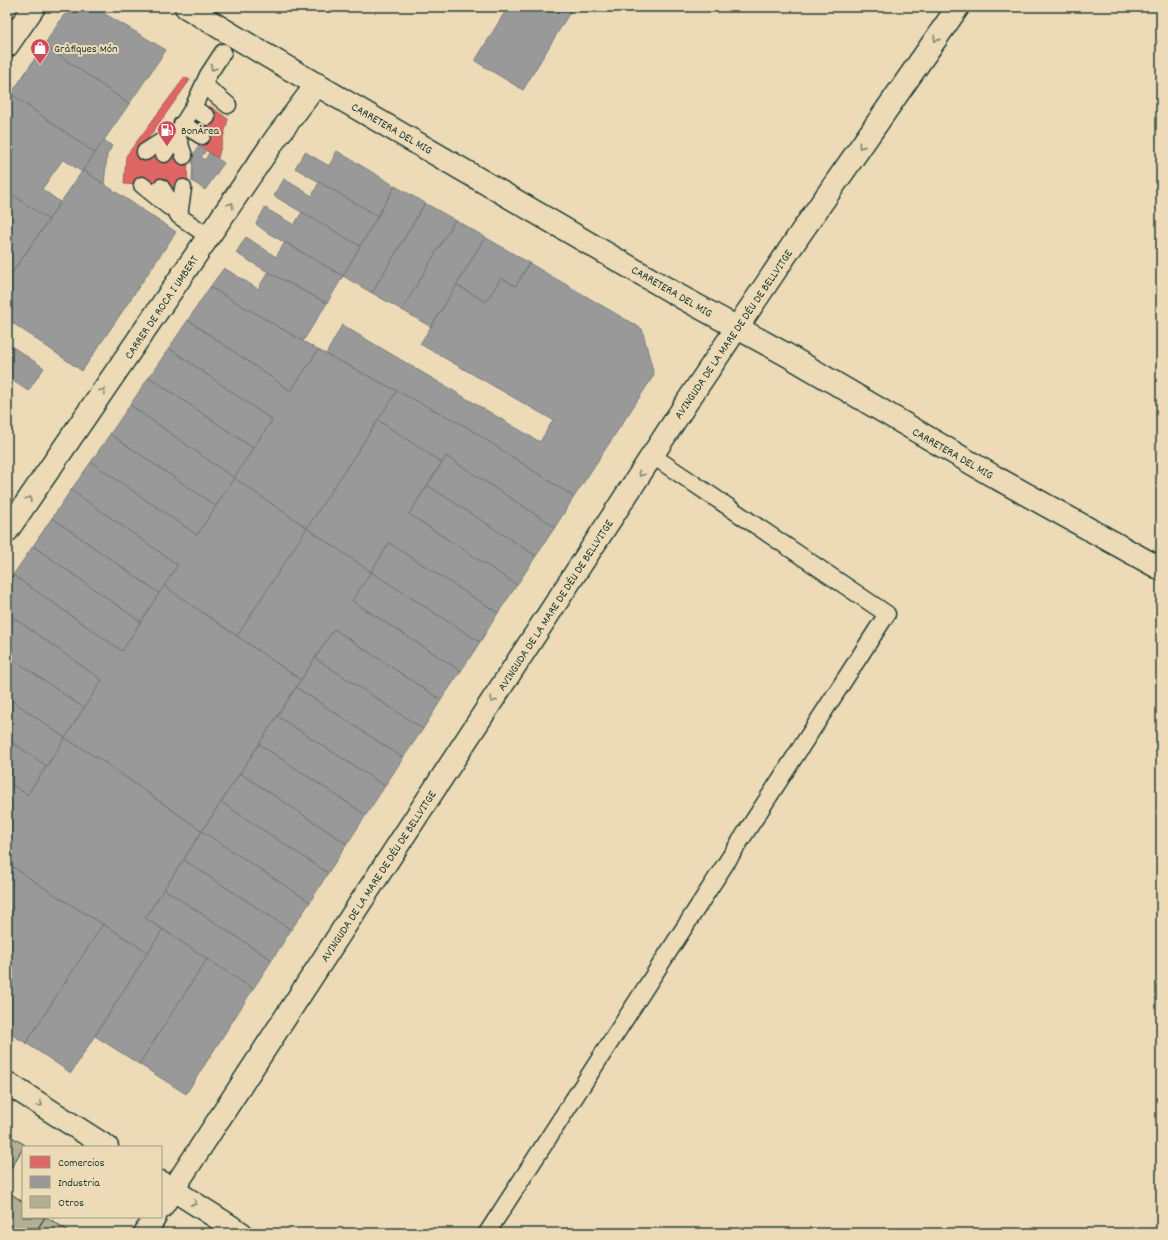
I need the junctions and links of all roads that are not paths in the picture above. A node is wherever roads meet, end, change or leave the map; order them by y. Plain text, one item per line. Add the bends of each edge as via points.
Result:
1 (34, 7) edge
2 (186, 7) edge
3 (958, 7) edge
4 (7, 46) edge
5 (223, 52) dead end
6 (317, 84) junction
7 (204, 85) junction
8 (228, 105) dead end
9 (193, 108) junction
10 (207, 117) dead end
11 (179, 128) junction
12 (202, 136) dead end
13 (179, 216) junction
14 (209, 237) junction
15 (737, 328) junction
16 (653, 456) junction
17 (7, 531) edge
18 (1161, 569) edge
19 (7, 1083) edge
20 (105, 1146) edge
21 (167, 1186) edge
22 (162, 1204) edge
23 (154, 1218) edge
24 (145, 1233) edge
25 (241, 1233) edge
26 (487, 1233) edge

1 - 4 street
2 - 6 street, CARRETERA DEL MIG
3 -> 15 street, AVINGUDA DE LA MARE DE DÉU DE BELLVITGE
5 -> 7 lane
14 -> 6 street, CARRER DE ROCA I UMBERT via 276,138
6 - 15 street, CARRETERA DEL MIG
7 - 8 lane
7 - 9 lane
9 - 10 lane
9 - 11 lane
11 - 11 lane via 164,154
11 - 12 lane
13 - 13 lane via 162,187
13 - 14 lane
17 -> 14 street, CARRER DE ROCA I UMBERT
15 - 16 street, AVINGUDA DE LA MARE DE DÉU DE BELLVITGE
15 - 18 street, CARRETERA DEL MIG via 995,477
16 -> 21 street, AVINGUDA DE LA MARE DE DÉU DE BELLVITGE
16 - 26 lane via 887,614
19 -> 20 street
21 - 22 street, AVINGUDA DE LA MARE DE DÉU DE BELLVITGE
21 -> 25 street
23 - 24 street

